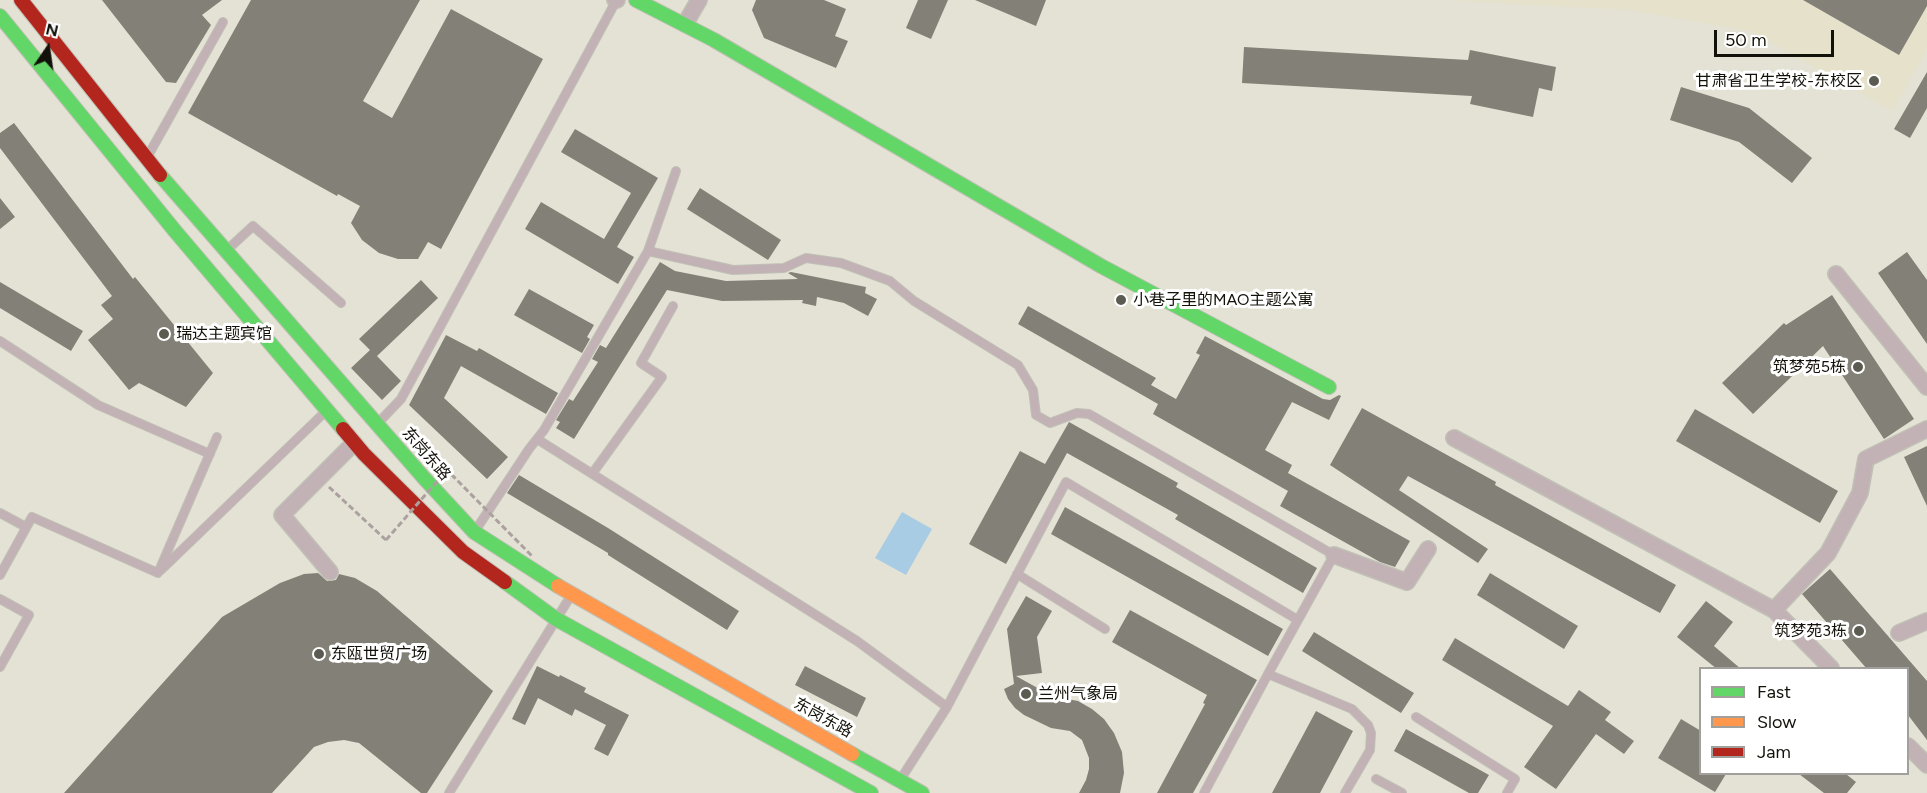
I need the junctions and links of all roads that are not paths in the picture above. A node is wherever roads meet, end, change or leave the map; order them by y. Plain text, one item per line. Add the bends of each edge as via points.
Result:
1 (21, 0) edge
2 (616, 0) edge
3 (636, 0) edge
4 (699, 0) edge
5 (0, 16) edge
6 (223, 21) dead end
7 (685, 24) junction
8 (147, 158) junction
9 (676, 171) dead end
10 (225, 251) junction
11 (648, 251) junction
12 (1836, 273) dead end
13 (341, 303) dead end
14 (673, 306) dead end
15 (0, 341) edge
16 (1329, 387) dead end
17 (1927, 387) edge
18 (327, 410) junction
19 (377, 424) junction
20 (1927, 429) edge
21 (217, 437) dead end
22 (1454, 438) dead end
23 (537, 439) junction
24 (354, 443) junction
25 (210, 454) junction
26 (592, 474) junction
27 (0, 513) edge
28 (26, 527) junction
29 (474, 532) junction
30 (1428, 549) dead end
31 (1334, 555) junction
32 (330, 572) dead end
33 (158, 573) junction
34 (1017, 574) junction
35 (0, 575) edge
36 (571, 595) junction
37 (0, 599) edge
38 (1774, 610) junction
39 (556, 620) junction
40 (1298, 620) junction
41 (1927, 621) edge
42 (1105, 628) dead end
43 (1899, 633) dead end
44 (0, 667) edge
45 (1829, 667) edge
46 (1268, 674) junction
47 (947, 707) junction
48 (1416, 717) dead end
49 (1909, 747) edge
50 (1927, 765) edge
51 (1376, 779) dead end
52 (896, 787) edge
53 (448, 793) edge
54 (871, 793) edge
55 (922, 793) edge
56 (1204, 793) edge
57 (1345, 793) edge
58 (1402, 793) edge
59 (1508, 793) edge

1 - 8 main road, 东岗东路
2 - 19 lane via 401,399
3 - 7 main road
4 - 7 street
5 - 18 main road
6 - 8 lane
7 - 16 main road via 1101,266
8 - 10 main road, 东岗东路
9 - 11 lane
10 - 13 lane via 253,226
10 - 19 main road, 东岗东路
11 - 23 lane
11 - 31 lane via 733,270 784,268 806,258 841,262 890,281 914,301 1018,365 1033,390 1036,416 1050,423 1077,413 1089,414
12 - 17 street
14 - 26 lane via 641,363 662,377
15 - 25 lane via 98,405
18 - 24 main road
18 - 33 lane
19 - 29 main road, 东岗东路
20 - 38 street via 1866,459 1860,492 1828,553
21 - 25 lane
22 - 38 street
23 - 26 lane
23 - 29 lane
24 - 32 street via 282,515
24 - 39 main road via 463,552
25 - 33 lane
26 - 47 lane via 857,641
27 - 28 lane
28 - 33 lane via 32,517
28 - 35 lane
29 - 36 main road, 东岗东路
30 - 31 street via 1407,582
31 - 40 lane
34 - 40 lane via 1066,482
34 - 42 lane
34 - 47 lane
36 - 39 lane
36 - 52 main road, 东岗东路
37 - 44 lane via 29,615
38 - 45 street
39 - 53 lane
39 - 54 main road
40 - 46 lane
41 - 43 street
46 - 56 lane
46 - 57 lane via 1352,709 1368,725 1370,750
47 - 52 lane
48 - 59 lane via 1515,779
49 - 50 street
51 - 58 lane
52 - 55 main road, 东岗东路

